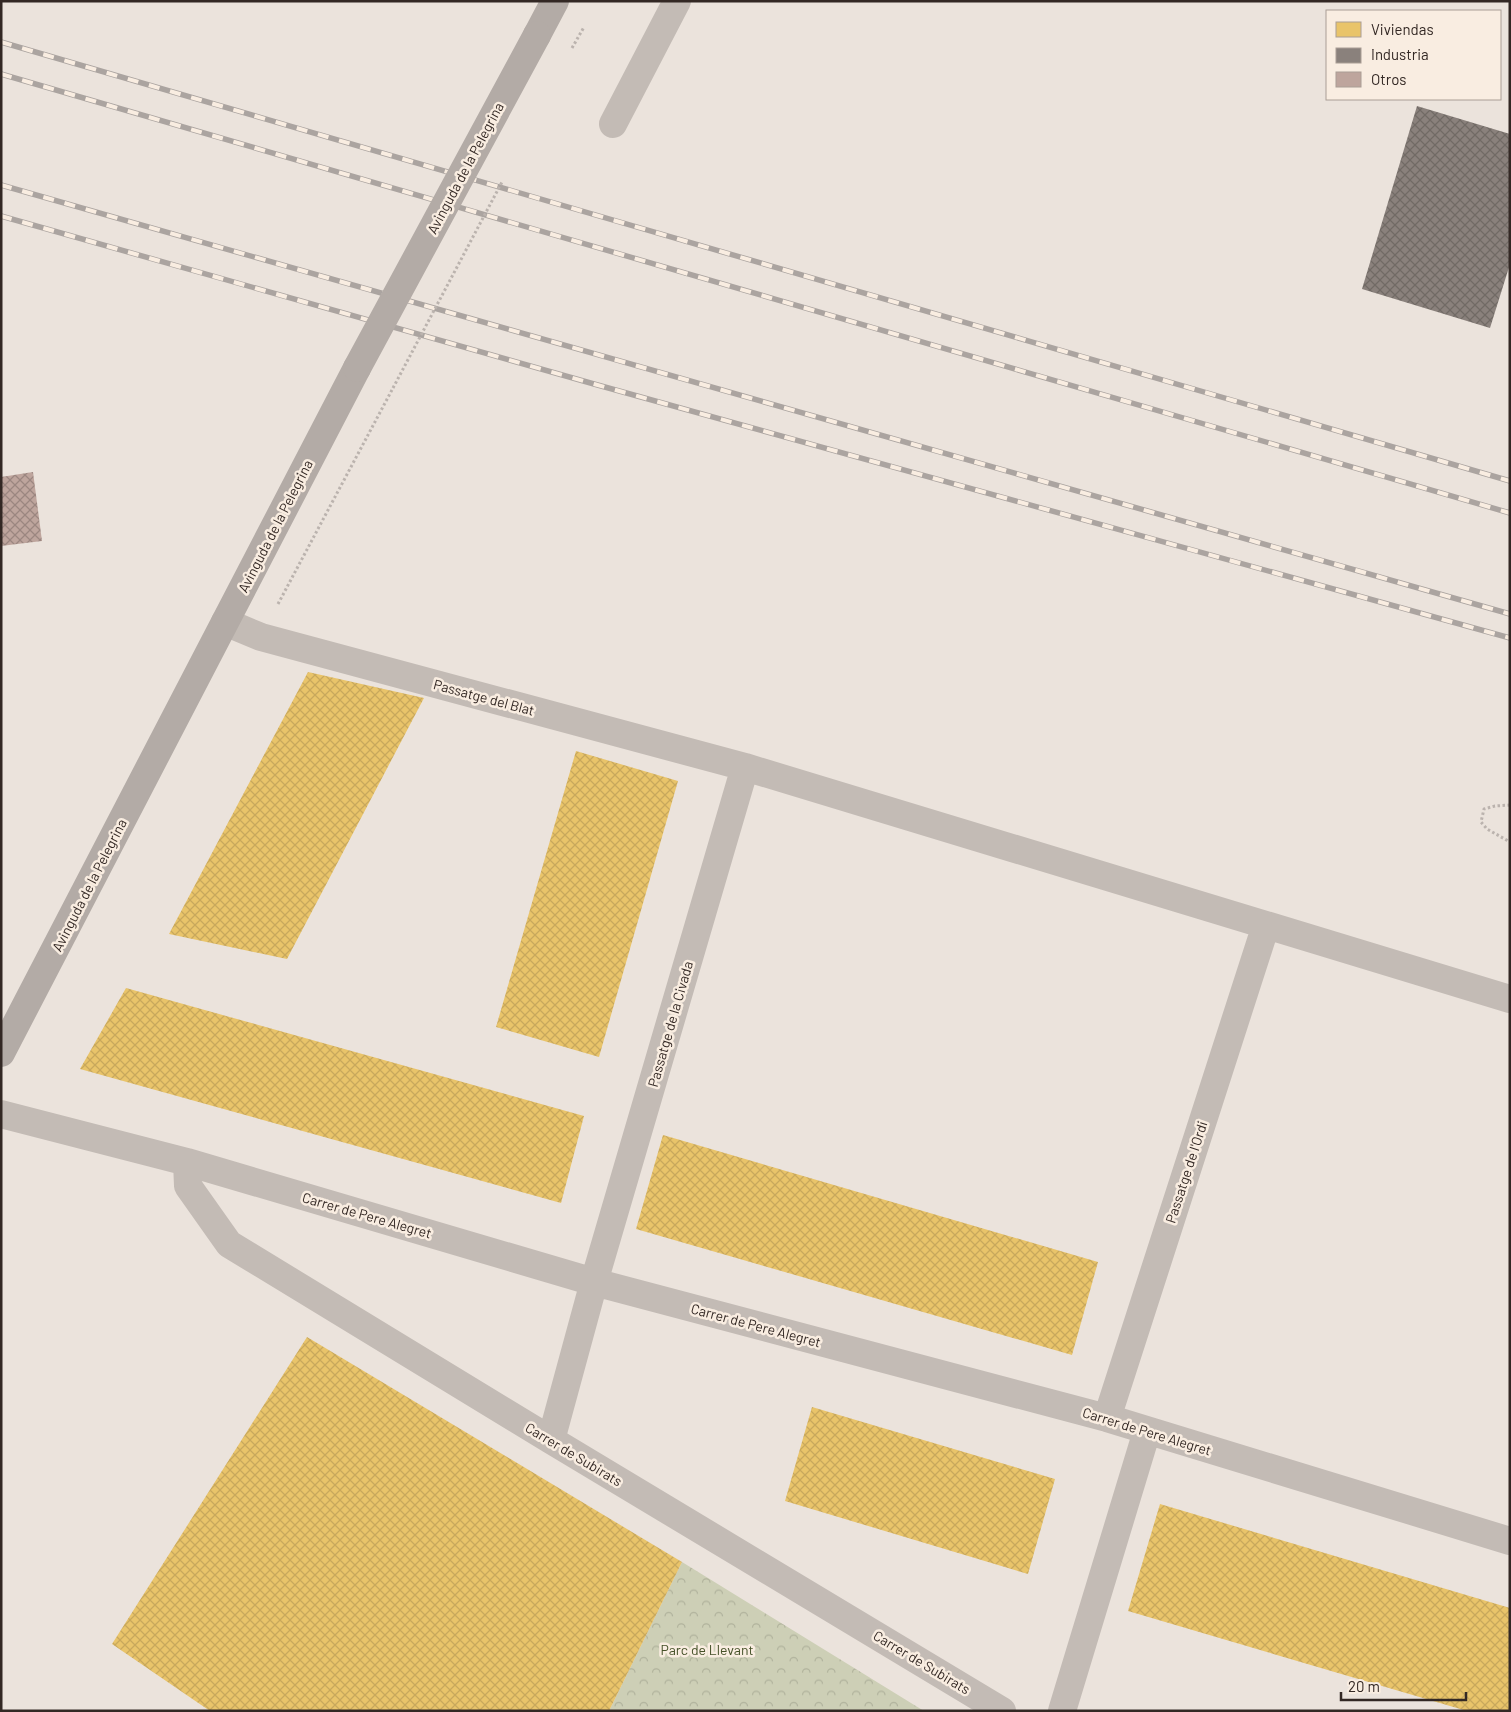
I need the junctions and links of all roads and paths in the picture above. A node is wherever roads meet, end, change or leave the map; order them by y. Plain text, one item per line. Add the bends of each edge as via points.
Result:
1 (555, 1) edge
2 (676, 1) edge
3 (584, 27) dead end
4 (570, 53) dead end
5 (613, 124) dead end
6 (504, 176) dead end
7 (393, 388) dead end
8 (225, 622) junction
9 (745, 767) junction
10 (1510, 805) edge
11 (1510, 842) edge
12 (1266, 925) junction
13 (1510, 999) edge
14 (1, 1053) edge
15 (1, 1114) edge
16 (187, 1162) junction
17 (594, 1282) junction
18 (1107, 1418) junction
19 (1147, 1430) junction
20 (552, 1440) junction
21 (1510, 1541) edge
22 (1002, 1711) edge
23 (1062, 1711) edge

1 - 8 street, Avinguda de la Pelegrina, bridge via 357,368
2 - 5 street
3 - 4 path, bridge
6 - 7 path, bridge
8 - 9 street, Passatge del Blat via 261,637
8 - 14 street, Avinguda de la Pelegrina
9 - 12 street, Passatge del Blat
9 - 17 street, Passatge de la Civada
10 - 11 path via 1484,809 1481,822
12 - 13 street, Passatge del Blat
12 - 18 street, Passatge de l'Ordi
15 - 16 street, Carrer de Pere Alegret
16 - 17 street, Carrer de Pere Alegret
16 - 20 street, Carrer de Subirats via 188,1186 229,1244
17 - 18 street, Carrer de Pere Alegret
17 - 20 street, Passatge de la Civada
18 - 19 street, Carrer de Pere Alegret
19 - 21 street, Carrer de Pere Alegret
19 - 23 street
20 - 22 street, Carrer de Subirats

